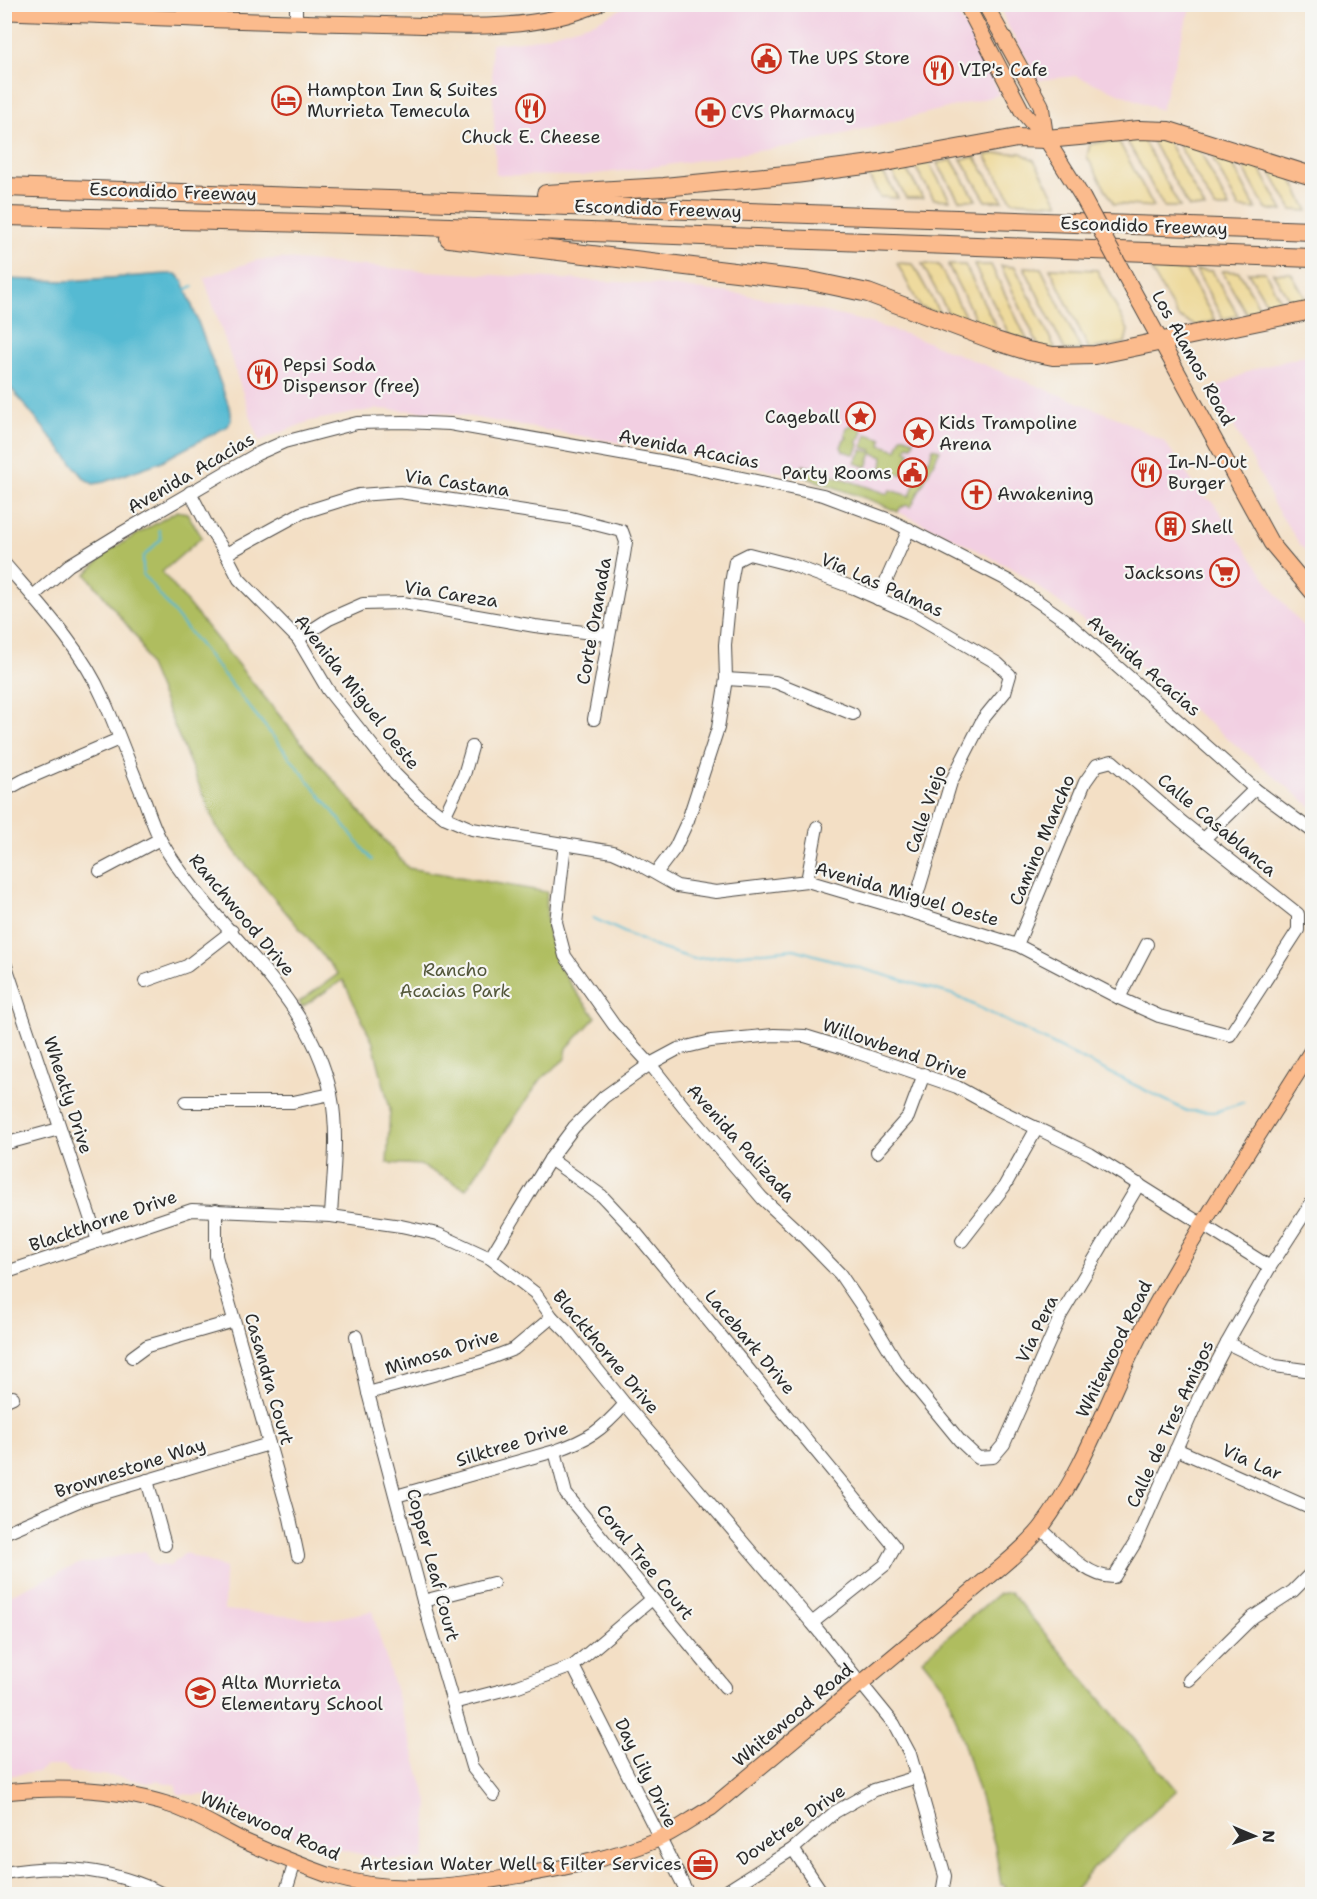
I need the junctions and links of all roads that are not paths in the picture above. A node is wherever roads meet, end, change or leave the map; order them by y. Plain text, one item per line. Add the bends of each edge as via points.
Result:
1 (296, 4) edge
2 (598, 4) edge
3 (966, 4) edge
4 (984, 4) edge
5 (91, 10) edge
6 (4, 12) edge
7 (296, 23) junction
8 (1046, 138) junction
9 (1312, 176) edge
10 (4, 187) edge
11 (430, 200) junction
12 (4, 216) edge
13 (395, 225) junction
14 (1312, 231) edge
15 (1312, 258) edge
16 (1312, 310) edge
17 (1162, 341) junction
18 (190, 492) junction
19 (909, 529) junction
20 (622, 531) joint
21 (226, 554) junction
22 (4, 563) edge
23 (1312, 592) edge
24 (33, 596) junction
25 (878, 599) junction
26 (608, 635) junction
27 (297, 639) junction
28 (726, 679) junction
29 (1005, 692) joint
30 (853, 714) dead end
31 (594, 719) dead end
32 (119, 739) junction
33 (472, 747) dead end
34 (1112, 761) joint
35 (1255, 789) junction
36 (4, 791) edge
37 (444, 817) junction
38 (817, 827) dead end
39 (1312, 831) edge
40 (160, 839) junction
41 (1204, 839) junction
42 (565, 844) junction
43 (100, 871) dead end
44 (656, 873) junction
45 (807, 881) junction
46 (912, 912) junction
47 (232, 931) junction
48 (1147, 944) dead end
49 (1017, 945) junction
50 (4, 960) edge
51 (145, 981) dead end
52 (1119, 998) junction
53 (1230, 1035) joint
54 (1312, 1050) edge
55 (650, 1064) junction
56 (924, 1074) junction
57 (331, 1094) junction
58 (186, 1102) dead end
59 (59, 1128) junction
60 (1037, 1128) junction
61 (4, 1144) edge
62 (877, 1152) dead end
63 (550, 1159) junction
64 (1138, 1184) junction
65 (1310, 1205) edge
66 (216, 1210) junction
67 (331, 1216) junction
68 (1203, 1224) junction
69 (98, 1241) junction
70 (962, 1241) dead end
71 (490, 1258) junction
72 (1270, 1267) junction
73 (4, 1273) edge
74 (552, 1317) junction
75 (234, 1321) junction
76 (356, 1336) dead end
77 (1227, 1343) junction
78 (132, 1357) dead end
79 (1312, 1371) edge
80 (368, 1393) junction
81 (625, 1404) junction
82 (960, 1442) joint
83 (268, 1444) junction
84 (1176, 1449) junction
85 (555, 1451) junction
86 (147, 1480) junction
87 (396, 1497) junction
88 (1312, 1509) edge
89 (1040, 1528) junction
90 (4, 1533) edge
91 (165, 1545) dead end
92 (298, 1556) dead end
93 (1312, 1572) edge
94 (493, 1583) dead end
95 (652, 1599) junction
96 (423, 1601) junction
97 (812, 1623) junction
98 (573, 1666) junction
99 (1189, 1680) dead end
100 (860, 1684) junction
101 (725, 1687) dead end
102 (453, 1704) junction
103 (917, 1777) junction
104 (4, 1792) edge
105 (494, 1796) dead end
106 (658, 1839) junction
107 (793, 1849) junction
108 (295, 1862) junction
109 (4, 1873) edge
110 (425, 1891) edge
111 (163, 1894) edge
112 (285, 1894) edge
113 (688, 1894) edge
114 (722, 1894) edge
115 (824, 1894) edge
116 (942, 1894) edge

1 - 7 street
2 - 7 main road via 556,17 501,26
3 - 8 main road, Los Alamos Road via 1022,111
4 - 8 main road, Los Alamos Road via 1041,105
5 - 6 main road
5 - 7 main road
8 - 9 highway via 1169,131
8 - 11 highway via 1017,138 795,174 657,188
8 - 17 main road, Los Alamos Road, bridge
10 - 11 highway, Escondido Freeway
11 - 14 highway, Escondido Freeway
12 - 13 highway, Escondido Freeway
13 - 15 highway, Escondido Freeway
13 - 17 highway via 442,237 811,281 867,293 996,341 1053,356 1095,355
16 - 17 highway
17 - 23 main road, Los Alamos Road via 1271,543
18 - 19 street, Avenida Acacias via 257,454 321,431 357,423 450,424 823,495
18 - 21 street, Avenida Miguel Oeste
18 - 24 street, Avenida Acacias via 69,566
19 - 25 street
19 - 35 street, Avenida Acacias via 1009,581 1066,621
20 - 21 street, Via Castana via 571,518 400,492 358,495 302,513
20 - 26 street, Corte Oranada via 626,542
21 - 27 street, Avenida Miguel Oeste via 238,579
22 - 24 street, Ranchwood Drive
24 - 32 street, Ranchwood Drive via 77,653 103,697
25 - 28 street, Via Las Palmas via 792,565 749,554 735,561 725,645
25 - 29 street, Via Las Palmas via 915,615 997,663 1010,675
26 - 27 street, Via Careza via 403,603 363,604
26 - 31 street, Corte Oranada
27 - 37 street, Avenida Miguel Oeste via 328,690 395,774
28 - 30 street via 775,682
28 - 44 street via 718,728 688,820 675,848
29 - 46 street, Calle Viejo via 983,719 951,782
32 - 36 street
32 - 40 street, Ranchwood Drive
33 - 37 street
34 - 41 street, Calle Casablanca
34 - 49 street, Camino Mancho via 1097,765 1085,782
35 - 39 street, Avenida Acacias
35 - 41 street
37 - 42 street, Avenida Miguel Oeste via 472,829
38 - 45 street
40 - 43 street
40 - 47 street, Ranchwood Drive via 195,890
41 - 53 street, Calle Casablanca via 1298,914 1298,930
42 - 44 street, Avenida Miguel Oeste via 613,852
42 - 55 street, Avenida Palizada via 556,922 564,956 614,1025
44 - 45 street, Avenida Miguel Oeste via 677,886 716,892
45 - 46 street, Avenida Miguel Oeste
46 - 49 street, Avenida Miguel Oeste
47 - 51 street via 186,966
47 - 57 street, Ranchwood Drive via 305,1025
48 - 52 street
49 - 52 street, Avenida Miguel Oeste
50 - 59 street, Wheatly Drive
52 - 53 street, Avenida Miguel Oeste via 1159,1016
54 - 68 main road, Whitewood Road
55 - 56 street, Willowbend Drive via 678,1049 744,1036 805,1036
55 - 63 street, Willowbend Drive via 604,1097
55 - 82 street, Avenida Palizada via 762,1198 840,1274 901,1369
56 - 60 street, Willowbend Drive
56 - 62 street via 909,1117
57 - 58 street via 293,1102
57 - 67 street, Ranchwood Drive via 335,1132
59 - 61 street
59 - 69 street, Wheatly Drive
60 - 64 street, Willowbend Drive
60 - 70 street via 1004,1187
63 - 71 street, Willowbend Drive
63 - 97 street, Lacebark Drive via 602,1196 624,1220 895,1547 885,1564
64 - 68 street, Willowbend Drive
64 - 82 street, Via Pera via 1061,1315 1004,1444 993,1457 978,1458
65 - 72 street, Calle de Tres Amigos
66 - 67 street, Blackthorne Drive
66 - 69 street, Blackthorne Drive via 192,1210
66 - 75 street, Casandra Court via 216,1256
67 - 71 street, Blackthorne Drive via 438,1234
68 - 72 street, Willowbend Drive
68 - 89 main road, Whitewood Road via 1154,1306 1073,1477
69 - 73 street, Blackthorne Drive
71 - 74 street, Blackthorne Drive via 534,1293
72 - 77 street, Calle de Tres Amigos
74 - 80 street, Mimosa Drive via 514,1349
74 - 81 street, Blackthorne Drive
75 - 78 street via 147,1346
75 - 83 street, Casandra Court
76 - 80 street, Copper Leaf Court
77 - 79 street via 1275,1366
77 - 84 street, Calle de Tres Amigos
80 - 87 street, Copper Leaf Court
81 - 85 street, Silktree Drive via 606,1426
81 - 97 street, Blackthorne Drive
83 - 86 street, Brownestone Way
83 - 92 street, Casandra Court
84 - 88 street, Via Lar
84 - 89 street, Calle de Tres Amigos via 1135,1543 1114,1576 1103,1577 1088,1571
85 - 87 street, Silktree Drive
85 - 95 street, Coral Tree Court via 567,1494
86 - 90 street, Brownestone Way via 81,1500
86 - 91 street
87 - 96 street, Copper Leaf Court
89 - 100 main road, Whitewood Road via 1002,1566
93 - 99 street via 1293,1591 1253,1617
94 - 96 street
95 - 98 street
95 - 101 street, Coral Tree Court
96 - 102 street, Copper Leaf Court
97 - 100 street, Blackthorne Drive
98 - 102 street
98 - 106 street, Day Lily Drive
100 - 103 street, Blackthorne Drive via 894,1724
100 - 106 main road, Whitewood Road via 711,1808
102 - 105 street, Copper Leaf Court via 472,1767
103 - 107 street, Dovetree Drive via 874,1790 835,1812
103 - 116 street, Blackthorne Drive via 945,1876
104 - 108 main road, Whitewood Road via 89,1790 146,1798 183,1810
106 - 110 main road, Whitewood Road via 600,1860
106 - 113 street, Day Lily Drive
107 - 114 street, Dovetree Drive
107 - 115 street
108 - 110 main road, Whitewood Road via 355,1882
108 - 112 street
109 - 111 street via 50,1868 88,1870

